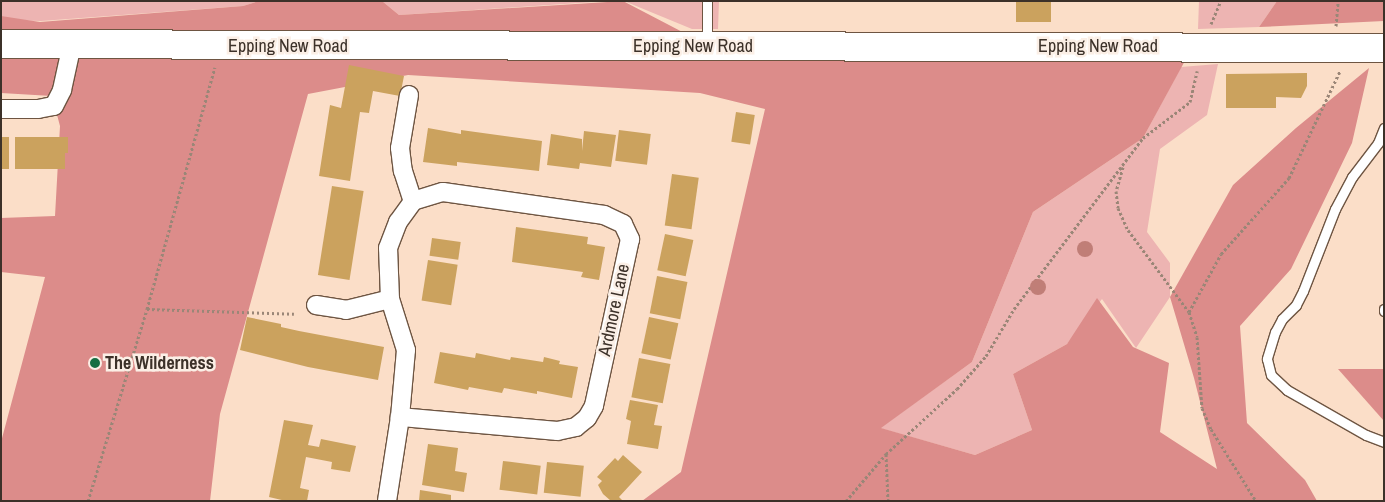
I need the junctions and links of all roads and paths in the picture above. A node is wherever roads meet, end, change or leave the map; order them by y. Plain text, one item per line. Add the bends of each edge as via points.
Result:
1 (708, 1) edge
2 (1221, 1) edge
3 (1208, 30) dead end
4 (1, 44) edge
5 (72, 44) junction
6 (222, 46) junction
7 (707, 46) junction
8 (1351, 48) junction
9 (1384, 48) edge
10 (1200, 65) dead end
11 (409, 95) dead end
12 (1, 109) edge
13 (1384, 128) edge
14 (1124, 164) junction
15 (413, 201) junction
16 (390, 298) junction
17 (316, 305) dead end
18 (147, 309) junction
19 (1189, 312) junction
20 (294, 314) dead end
21 (400, 417) junction
22 (1384, 442) edge
23 (886, 454) junction
24 (88, 501) edge
25 (387, 501) edge
26 (846, 501) edge
27 (888, 501) edge
28 (1256, 501) edge

1 - 7 lane
2 - 3 path
4 - 5 main road, Epping New Road
5 - 6 main road, Epping New Road
5 - 12 street via 62,90 54,106
6 - 7 main road, Epping New Road
6 - 18 path
7 - 8 main road, Epping New Road
8 - 9 main road, Epping New Road
8 - 19 path via 1289,178 1221,254
10 - 14 path via 1190,102 1143,138
11 - 15 street via 400,148 403,171
13 - 22 lane via 1378,143 1352,177 1335,210 1303,292 1275,332 1267,359 1271,375 1287,390 1315,408
14 - 19 path via 1116,191 1118,208 1128,230
14 - 23 path via 1014,309 986,356 957,389
15 - 16 street via 398,222 388,248
15 - 21 street, Ardmore Lane via 443,192 604,215 623,224 630,239 594,406 576,427 557,431
16 - 17 street via 346,310
16 - 21 street via 406,350
18 - 20 path
18 - 24 path
19 - 28 path via 1197,337 1202,408 1211,429
21 - 25 street
23 - 26 path
23 - 27 path

